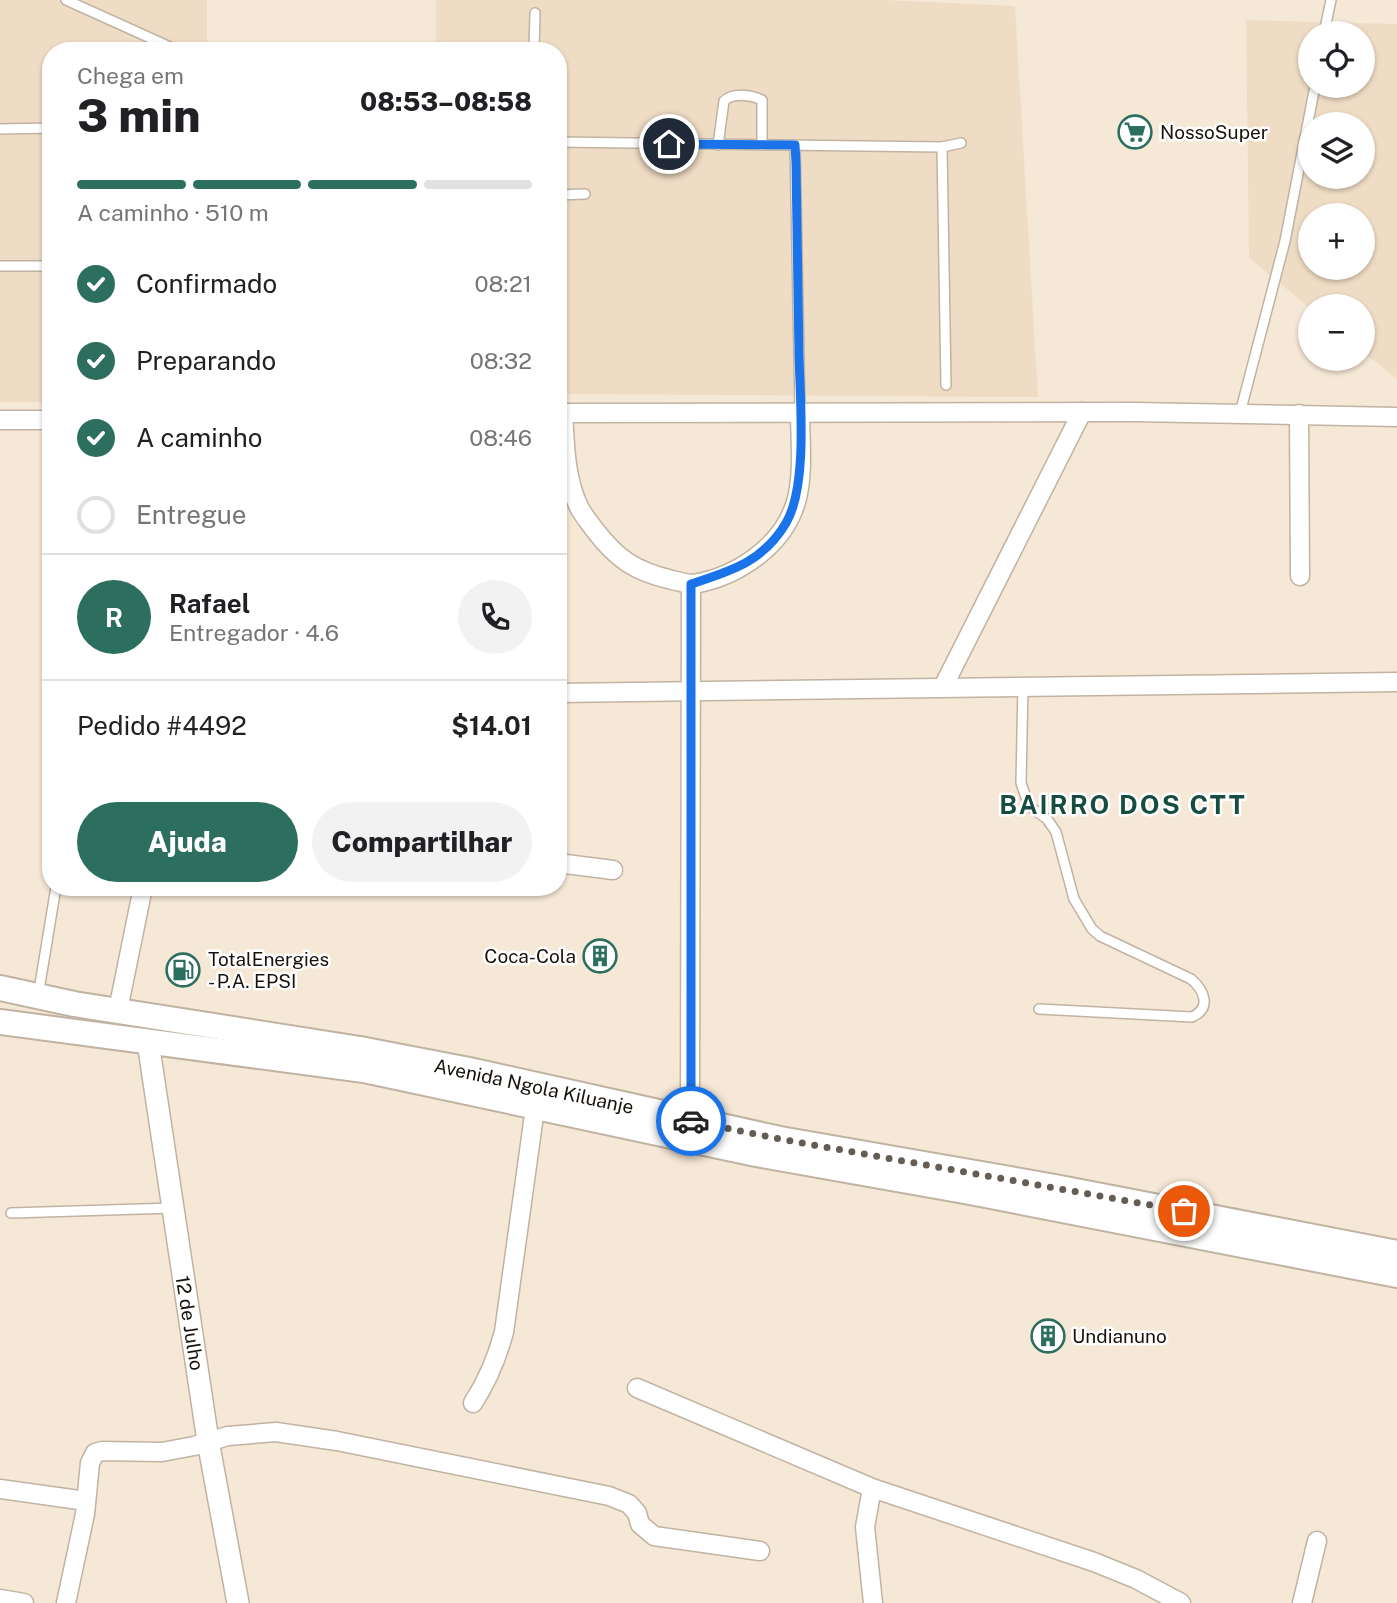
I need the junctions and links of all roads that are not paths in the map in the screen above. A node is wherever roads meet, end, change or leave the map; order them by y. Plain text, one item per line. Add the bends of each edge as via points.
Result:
1 (66, 0) edge
2 (1331, 0) edge
3 (535, 13) dead end
4 (1327, 21) edge
5 (159, 42) edge
6 (534, 42) edge
7 (1313, 98) edge
8 (42, 128) edge
9 (0, 129) edge
10 (567, 142) edge
11 (961, 143) dead end
12 (718, 145) junction
13 (762, 145) junction
14 (795, 145) junction
15 (942, 146) junction
16 (585, 194) dead end
17 (567, 195) edge
18 (0, 266) edge
19 (42, 266) edge
20 (946, 385) dead end
21 (800, 411) junction
22 (1082, 412) junction
23 (567, 413) edge
24 (1240, 413) junction
25 (1298, 414) junction
26 (1397, 417) edge
27 (0, 420) edge
28 (42, 420) edge
29 (567, 472) edge
30 (1300, 576) dead end
31 (691, 584) junction
32 (1397, 682) edge
33 (1023, 686) junction
34 (943, 687) junction
35 (567, 693) edge
36 (690, 693) junction
37 (567, 864) edge
38 (613, 870) dead end
39 (55, 896) edge
40 (141, 896) edge
41 (0, 988) edge
42 (38, 996) junction
43 (1039, 1009) dead end
44 (118, 1010) junction
45 (0, 1022) edge
46 (148, 1042) junction
47 (535, 1108) junction
48 (690, 1120) junction
49 (173, 1208) junction
50 (11, 1213) dead end
51 (1397, 1254) edge
52 (1397, 1275) edge
53 (637, 1388) dead end
54 (473, 1403) dead end
55 (208, 1441) junction
56 (872, 1488) junction
57 (0, 1489) edge
58 (86, 1501) junction
59 (1318, 1541) dead end
60 (760, 1551) dead end
61 (0, 1599) edge
62 (24, 1603) edge
63 (66, 1603) edge
64 (238, 1603) edge
65 (873, 1603) edge
66 (1181, 1603) edge
67 (1301, 1603) edge

1 - 5 lane
2 - 4 lane
3 - 6 lane
7 - 24 lane via 1285,240
8 - 9 lane
10 - 12 lane
11 - 15 lane
12 - 13 lane
12 - 13 lane via 724,101 736,95 762,100
13 - 14 lane
14 - 15 lane
14 - 21 lane
15 - 20 lane
16 - 17 lane
18 - 19 lane
21 - 22 street
21 - 23 street
21 - 31 street via 800,479 787,522 755,559
22 - 24 street
22 - 34 street
24 - 25 street
25 - 26 street
25 - 30 street
27 - 28 street
29 - 31 street via 580,509 613,553 654,575
31 - 36 street
32 - 33 street
33 - 34 street
33 - 43 lane via 1024,796 1056,832 1083,916 1100,936 1191,979 1204,997 1201,1013 1192,1017
34 - 36 street
35 - 36 street
36 - 48 street
37 - 38 street
39 - 42 lane
40 - 44 street
41 - 42 main road, Avenida Ngola Kiluanje
42 - 44 main road, Avenida Ngola Kiluanje
44 - 48 main road, Avenida Ngola Kiluanje via 360,1049
45 - 46 main road, Avenida Ngola Kiluanje
46 - 47 main road, Avenida Ngola Kiluanje via 364,1070
46 - 49 street, 12 de Julho
47 - 52 main road, Avenida Ngola Kiluanje
47 - 54 street via 504,1332 497,1359
48 - 51 main road, Avenida Ngola Kiluanje
49 - 50 lane
49 - 55 street, 12 de Julho
53 - 56 street
55 - 58 street via 162,1452 95,1453
55 - 60 street via 276,1432 337,1441 609,1496 629,1504 640,1524 654,1536
55 - 64 street, 12 de Julho
56 - 65 street via 865,1527
56 - 66 street via 1094,1562
57 - 58 street
58 - 63 street
59 - 67 street
61 - 62 street

